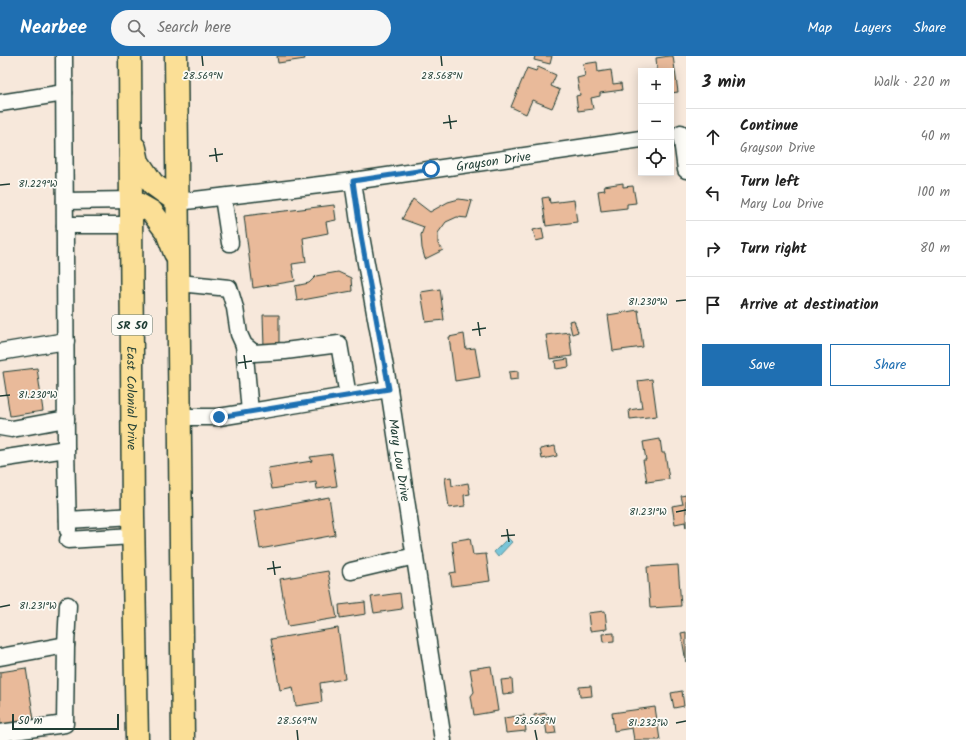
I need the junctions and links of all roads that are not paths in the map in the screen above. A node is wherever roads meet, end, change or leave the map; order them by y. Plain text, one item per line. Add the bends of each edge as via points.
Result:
1 (64, 56) edge
2 (130, 56) edge
3 (176, 56) edge
4 (64, 93) junction
5 (0, 103) edge
6 (131, 133) junction
7 (679, 133) edge
8 (638, 139) edge
9 (686, 170) edge
10 (353, 181) junction
11 (223, 197) junction
12 (131, 200) junction
13 (65, 201) junction
14 (178, 202) junction
15 (132, 225) junction
16 (65, 226) junction
17 (230, 243) dead end
18 (178, 261) junction
19 (179, 283) junction
20 (66, 341) junction
21 (244, 344) junction
22 (0, 352) edge
23 (389, 389) junction
24 (348, 396) junction
25 (250, 412) junction
26 (180, 417) junction
27 (66, 419) junction
28 (0, 427) edge
29 (66, 449) junction
30 (0, 459) edge
31 (133, 526) junction
32 (415, 556) junction
33 (351, 571) dead end
34 (68, 605) dead end
35 (66, 645) junction
36 (0, 657) edge
37 (0, 733) edge
38 (136, 740) edge
39 (183, 740) edge
40 (443, 740) edge

1 - 4 street
2 - 6 highway, East Colonial Drive / SR 50
3 - 14 highway
4 - 5 street
4 - 13 street
6 - 12 highway, East Colonial Drive / SR 50
6 - 14 highway via 138,162 153,184
7 - 9 street
8 - 10 street, Grayson Drive
10 - 11 street, Grayson Drive
10 - 23 street, Mary Lou Drive
11 - 14 street, Grayson Drive
11 - 17 street
12 - 13 street
12 - 15 highway, East Colonial Drive / SR 50
12 - 18 highway via 152,212 167,232
13 - 16 street
14 - 18 highway
15 - 16 street
15 - 31 highway, East Colonial Drive / SR 50
16 - 20 street
18 - 19 highway
19 - 21 street via 229,288 239,334
19 - 26 highway
20 - 22 street
20 - 27 street
21 - 24 street via 254,353 339,344
21 - 25 street
23 - 24 street
23 - 32 street, Mary Lou Drive
24 - 25 street
25 - 26 street via 219,417
26 - 39 highway
27 - 28 street via 12,429
27 - 29 street
29 - 30 street
29 - 31 street via 68,530
31 - 38 highway, East Colonial Drive / SR 50
32 - 33 street
32 - 40 street, Mary Lou Drive
34 - 35 street
35 - 36 street
35 - 37 street via 65,724

